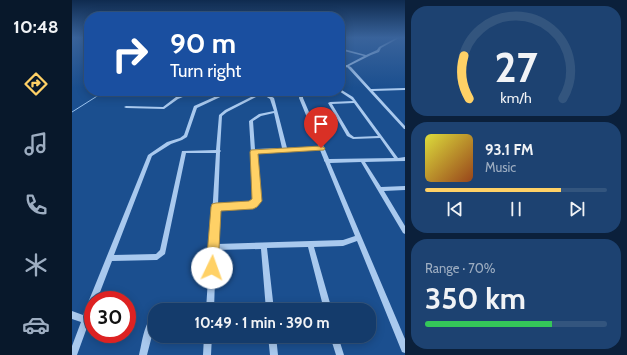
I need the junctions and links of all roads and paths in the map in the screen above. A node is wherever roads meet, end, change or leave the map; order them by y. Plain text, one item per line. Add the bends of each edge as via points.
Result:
1 (361, 55) edge
2 (370, 55) edge
3 (366, 56) junction
4 (346, 66) joint
5 (372, 90) junction
6 (405, 90) edge
7 (345, 92) edge
8 (182, 96) edge
9 (220, 96) edge
10 (256, 96) edge
11 (269, 96) edge
12 (302, 96) edge
13 (355, 102) junction
14 (126, 107) dead end
15 (276, 112) junction
16 (405, 128) edge
17 (381, 137) junction
18 (321, 148) junction
19 (286, 150) junction
20 (219, 151) junction
21 (254, 152) junction
22 (397, 159) junction
23 (405, 159) edge
24 (362, 160) junction
25 (326, 161) junction
26 (405, 188) edge
27 (380, 189) junction
28 (216, 207) junction
29 (405, 231) edge
30 (359, 237) junction
31 (310, 244) junction
32 (264, 246) junction
33 (213, 248) junction
34 (110, 258) junction
35 (97, 291) edge
36 (210, 303) edge
37 (269, 303) edge
38 (326, 303) edge
39 (72, 315) edge
40 (84, 320) edge
41 (84, 323) edge
42 (148, 334) edge
43 (208, 343) edge
44 (273, 343) edge
45 (336, 343) edge
46 (405, 349) edge
47 (73, 355) edge
48 (143, 355) edge
49 (207, 355) edge
50 (274, 355) edge
51 (340, 355) edge

1 - 3 street
2 - 3 street
3 - 4 street
4 - 5 street
5 - 6 street
5 - 16 street
7 - 13 street
8 - 14 street via 164,108
9 - 34 street via 195,107 186,136 150,155
10 - 20 street via 220,116
11 - 15 street
12 - 18 street
13 - 17 street
13 - 17 street via 330,103 348,135 353,138
15 - 19 street
15 - 21 street via 260,115 251,121
17 - 22 street
18 - 19 street
18 - 25 street
19 - 21 street
20 - 28 street
20 - 34 street via 184,152 168,233 160,255
21 - 28 street via 257,201 249,205
22 - 23 street
22 - 24 street
24 - 25 street
24 - 27 street
25 - 30 street
26 - 27 street
27 - 29 street
28 - 33 street
30 - 31 street via 342,243
30 - 46 street
31 - 32 street
31 - 38 street
32 - 33 street
32 - 37 street
33 - 36 street
34 - 35 street
39 - 40 street
41 - 47 street
42 - 48 street
43 - 49 street
44 - 50 street
45 - 51 street

